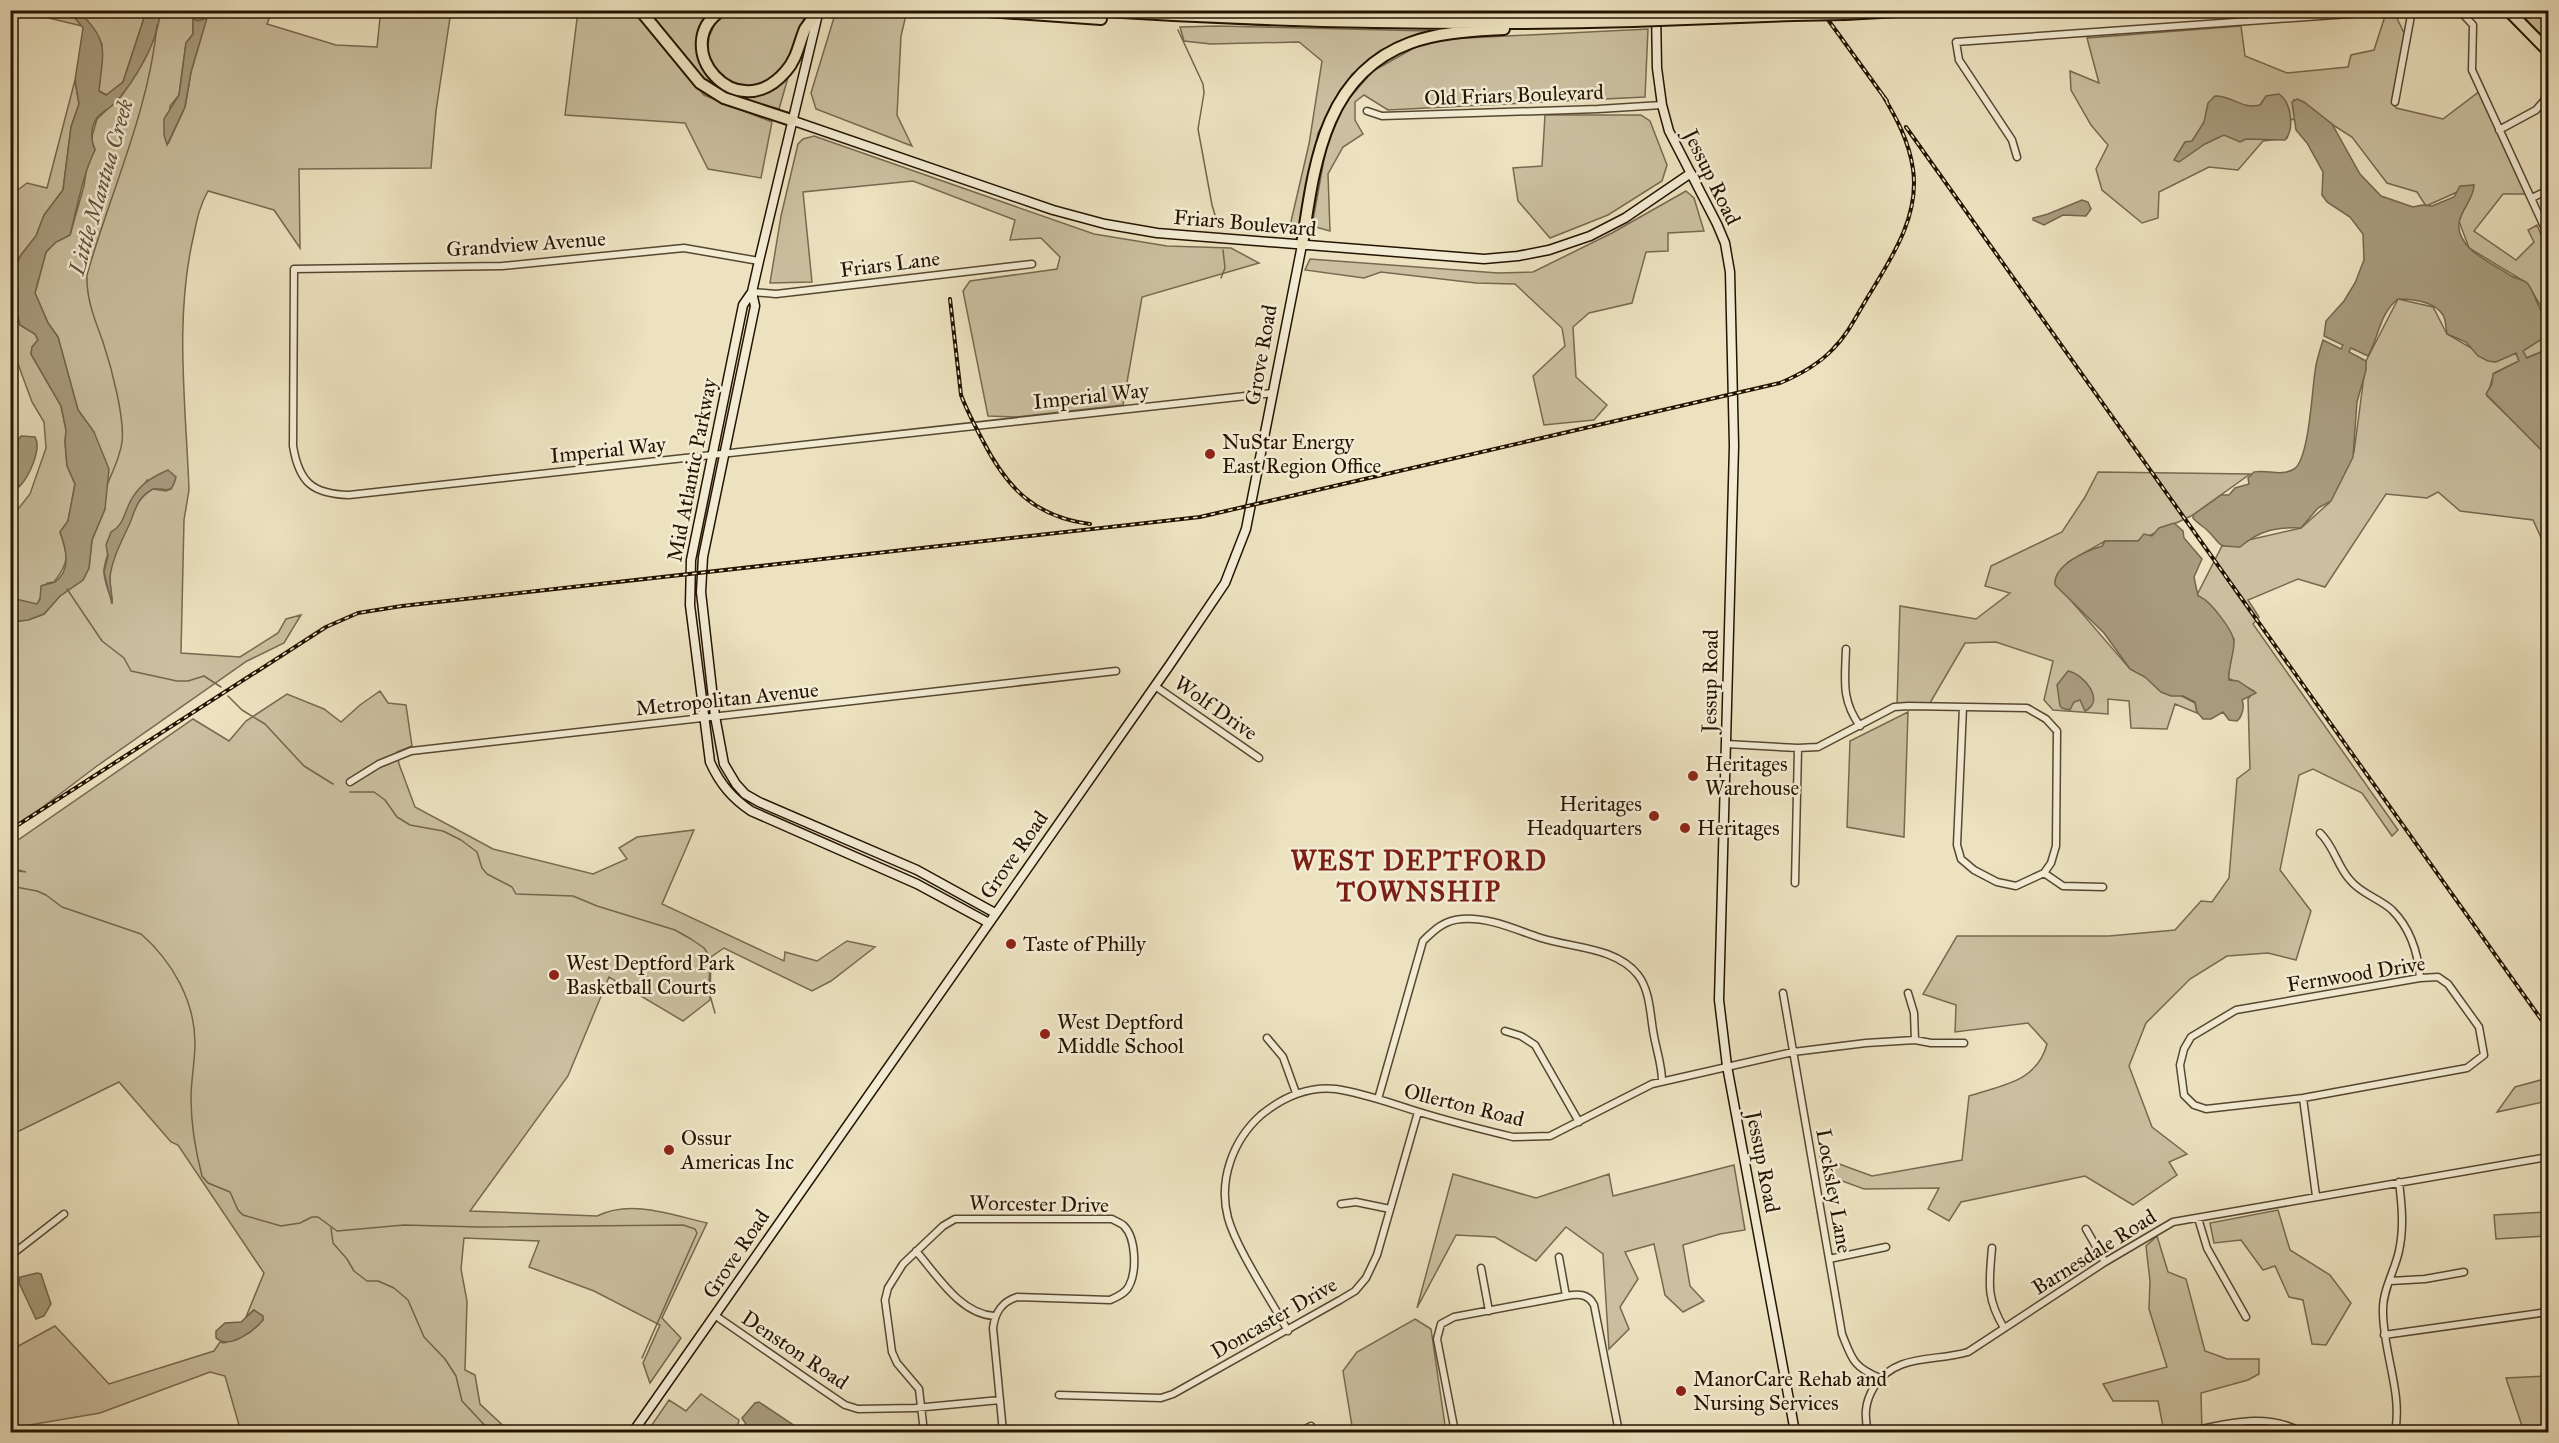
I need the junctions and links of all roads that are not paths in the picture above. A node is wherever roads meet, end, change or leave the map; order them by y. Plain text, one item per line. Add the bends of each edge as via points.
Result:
1 (640, 10) edge
2 (722, 10) edge
3 (819, 10) edge
4 (973, 10) edge
5 (1088, 10) edge
6 (1656, 10) edge
7 (1917, 10) edge
8 (2016, 10) edge
9 (2026, 10) edge
10 (2406, 10) edge
11 (2412, 10) edge
12 (2459, 10) edge
13 (2508, 10) edge
14 (1157, 15) junction
15 (1570, 22) junction
16 (809, 30) junction
17 (2548, 51) edge
18 (2548, 96) edge
19 (2395, 102) dead end
20 (1662, 105) junction
21 (1368, 111) dead end
22 (791, 120) junction
23 (2499, 130) junction
24 (2017, 157) dead end
25 (1691, 173) junction
26 (2548, 190) edge
27 (2532, 198) junction
28 (2548, 235) edge
29 (1302, 245) junction
30 (759, 261) junction
31 (1032, 264) dead end
32 (294, 269) joint
33 (752, 292) junction
34 (1273, 393) junction
35 (726, 452) junction
36 (712, 455) junction
37 (1846, 649) dead end
38 (1116, 672) dead end
39 (1155, 686) junction
40 (1963, 707) junction
41 (715, 716) junction
42 (704, 718) junction
43 (1860, 726) junction
44 (1726, 744) junction
45 (1798, 748) junction
46 (1259, 758) dead end
47 (350, 782) dead end
48 (2320, 832) dead end
49 (2044, 873) junction
50 (1795, 883) dead end
51 (2103, 887) dead end
52 (995, 913) junction
53 (989, 923) junction
54 (2420, 978) junction
55 (1783, 993) dead end
56 (1908, 993) dead end
57 (1505, 1031) dead end
58 (1267, 1038) dead end
59 (1915, 1040) junction
60 (1964, 1043) dead end
61 (1792, 1052) junction
62 (1727, 1066) junction
63 (1662, 1081) junction
64 (1296, 1093) junction
65 (2303, 1098) junction
66 (1378, 1099) junction
67 (1418, 1112) junction
68 (1580, 1122) junction
69 (2548, 1157) edge
70 (2398, 1182) junction
71 (2316, 1196) junction
72 (1341, 1204) dead end
73 (1390, 1209) junction
74 (64, 1214) dead end
75 (2198, 1218) junction
76 (2086, 1229) dead end
77 (1886, 1246) dead end
78 (1992, 1248) dead end
79 (916, 1251) junction
80 (10, 1256) edge
81 (1559, 1257) dead end
82 (1829, 1259) junction
83 (2105, 1262) junction
84 (1481, 1268) dead end
85 (2464, 1272) dead end
86 (2390, 1281) junction
87 (1566, 1296) junction
88 (1489, 1311) junction
89 (2548, 1312) edge
90 (716, 1316) junction
91 (994, 1316) junction
92 (2246, 1317) dead end
93 (2004, 1328) junction
94 (1288, 1330) junction
95 (2384, 1335) junction
96 (1880, 1378) junction
97 (1059, 1395) dead end
98 (1000, 1400) junction
99 (922, 1407) junction
100 (633, 1432) edge
101 (924, 1432) edge
102 (1003, 1432) edge
103 (1300, 1432) edge
104 (1314, 1432) edge
105 (1455, 1432) edge
106 (1619, 1432) edge
107 (1795, 1432) edge
108 (1868, 1432) edge
109 (2186, 1432) edge
110 (2301, 1432) edge
111 (2395, 1432) edge

1 - 22 highway via 684,66 706,87 724,98
2 - 16 highway via 707,26 703,58 716,78 740,91 765,87 786,71
3 - 16 highway
4 - 14 highway via 1134,20
5 - 14 highway
6 - 20 street, Jessup Road
7 - 15 highway, bridge
8 - 9 highway
10 - 24 street via 1956,42 1959,60 2012,140
11 - 19 street
12 - 23 street via 2473,25 2471,62
13 - 17 highway
14 - 15 highway
15 - 29 highway via 1427,38 1408,43 1363,73 1342,97 1320,144
16 - 22 street, Mid Atlantic Parkway
18 - 23 street via 2536,110
20 - 21 street, Old Friars Boulevard via 1382,116
20 - 25 street, Jessup Road via 1669,131
22 - 29 street, Friars Boulevard via 1078,218 1157,233
22 - 30 street, Mid Atlantic Parkway
23 - 27 street
25 - 29 street, Friars Boulevard via 1625,218 1590,236 1518,256 1484,259
25 - 44 street, Jessup Road via 1725,243 1730,272 1734,446
26 - 27 street
27 - 28 street
29 - 34 street, Grove Road
30 - 32 street, Grandview Avenue via 684,248 502,266
30 - 33 street, Mid Atlantic Parkway
31 - 33 street, Friars Lane via 776,294
32 - 36 street, Imperial Way via 296,466 308,483 328,495
33 - 35 street, Mid Atlantic Parkway via 755,306
33 - 36 street, Mid Atlantic Parkway via 743,305
34 - 35 street, Imperial Way
34 - 39 street, Grove Road via 1252,506 1235,561 1220,592
35 - 36 street, Imperial Way
35 - 41 street, Mid Atlantic Parkway via 708,523 701,592
36 - 42 street, Mid Atlantic Parkway via 690,581
37 - 43 street via 1844,689 1849,709
38 - 41 street, Metropolitan Avenue
39 - 46 street, Wolf Drive
39 - 52 street, Grove Road
40 - 43 street via 1894,707
40 - 49 street via 1957,845 1961,859 1997,882 2016,886
40 - 49 street via 2027,708 2046,719 2056,731 2056,846
41 - 42 street, Metropolitan Avenue
41 - 52 street, Mid Atlantic Parkway via 724,764 745,794 917,870
42 - 47 street, Metropolitan Avenue via 411,751
42 - 53 street, Mid Atlantic Parkway via 710,762 721,784 738,802 765,818 917,884
43 - 45 street via 1818,747
44 - 45 street
44 - 62 street, Jessup Road via 1719,1000
45 - 50 street
48 - 54 street via 2350,881 2391,910 2414,941
49 - 51 street via 2063,886
52 - 53 street, Grove Road
53 - 90 street, Grove Road
54 - 65 street, Fernwood Drive via 2438,977 2448,984 2479,1027 2484,1055 2466,1068
54 - 65 street, Fernwood Drive via 2236,1010 2191,1037 2184,1049 2180,1065 2184,1095 2194,1105 2206,1109
55 - 61 street, Locksley Lane
56 - 59 street
57 - 68 street via 1535,1045
58 - 64 street via 1283,1057
59 - 60 street, Ollerton Road
59 - 61 street, Ollerton Road
61 - 62 street, Ollerton Road
61 - 82 street, Locksley Lane
62 - 63 street, Ollerton Road
62 - 107 street, Jessup Road
63 - 66 street via 1650,1006 1635,971 1587,948 1487,921 1463,919 1441,924 1424,941
63 - 68 street, Ollerton Road
64 - 66 street, Ollerton Road via 1335,1089
64 - 94 street, Ollerton Road via 1271,1107 1240,1138 1230,1160 1224,1198 1236,1237
65 - 71 street
66 - 67 street, Ollerton Road
67 - 68 street, Ollerton Road via 1513,1137 1550,1136
67 - 73 street, Doncaster Drive
69 - 70 street, Barnesdale Road
70 - 71 street, Barnesdale Road
70 - 86 street via 2403,1231
71 - 75 street, Barnesdale Road
72 - 73 street via 1356,1202
73 - 94 street, Doncaster Drive via 1377,1256 1366,1278 1355,1291
74 - 80 street
75 - 83 street, Barnesdale Road via 2165,1225
75 - 92 street via 2207,1248
76 - 83 street
77 - 82 street
78 - 93 street via 1989,1294
79 - 91 street via 963,1304
79 - 91 street, Worcester Drive via 954,1219 1112,1219 1124,1226 1133,1240 1133,1274 1129,1287 1120,1295 1110,1300 1017,1297
79 - 99 street, Worcester Drive via 894,1275 885,1300 892,1352 897,1364 919,1389
81 - 87 street
82 - 96 street, Locksley Lane via 1842,1334 1854,1363
83 - 93 street, Barnesdale Road
84 - 88 street
85 - 86 street via 2425,1280
86 - 95 street via 2383,1307
87 - 88 street
87 - 106 street via 1582,1295 1594,1305
88 - 105 street via 1448,1319 1440,1324 1436,1334
89 - 95 street
90 - 99 street, Denston Road via 846,1405 873,1410
90 - 100 street, Grove Road
91 - 98 street
93 - 96 street, Barnesdale Road via 1968,1352 1900,1364
94 - 97 street, Doncaster Drive via 1161,1398
95 - 111 street via 2396,1404
96 - 108 street via 1865,1411
98 - 99 street, Denston Road
98 - 102 street
99 - 101 street, Worcester Drive
103 - 104 street via 1311,1426
109 - 110 street via 2261,1420

